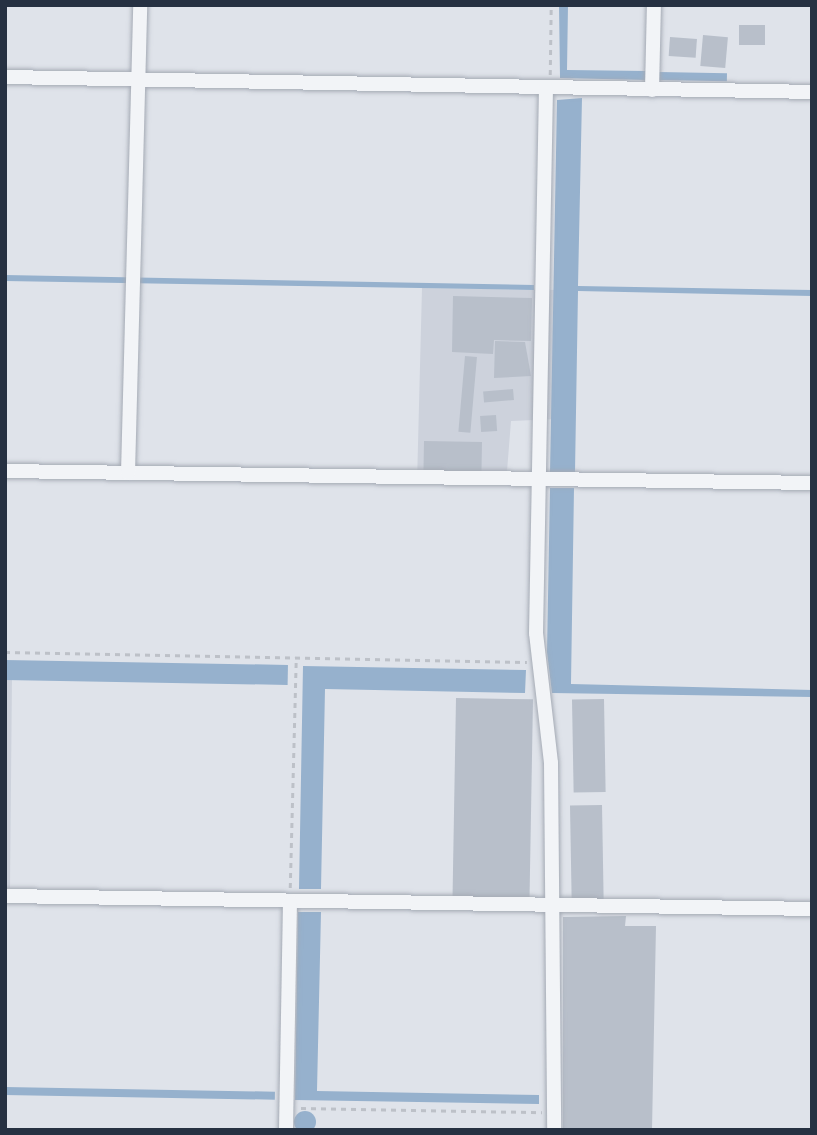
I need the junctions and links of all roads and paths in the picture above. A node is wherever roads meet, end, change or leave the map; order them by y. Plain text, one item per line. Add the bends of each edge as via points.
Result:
1 (140, 5) edge
2 (551, 5) edge
3 (654, 5) edge
4 (5, 77) edge
5 (136, 79) junction
6 (546, 88) junction
7 (652, 90) junction
8 (812, 92) edge
9 (5, 471) edge
10 (128, 473) junction
11 (539, 479) junction
12 (812, 483) edge
13 (5, 652) edge
14 (296, 657) junction
15 (537, 662) junction
16 (5, 896) edge
17 (290, 901) junction
18 (552, 904) junction
19 (812, 909) edge
20 (286, 1108) junction
21 (553, 1112) junction
22 (286, 1130) edge
23 (554, 1130) edge

1 - 5 street
2 - 6 path
3 - 7 street
4 - 5 street
5 - 6 street
5 - 10 street
6 - 7 street
6 - 11 street
7 - 8 street
9 - 10 street
10 - 11 street
11 - 12 street
11 - 15 street
13 - 14 path
14 - 15 path
14 - 17 path
15 - 18 street via 551,763
16 - 17 street
17 - 18 street
17 - 20 street
18 - 19 street
18 - 21 street
20 - 21 path
20 - 22 street
21 - 23 street

